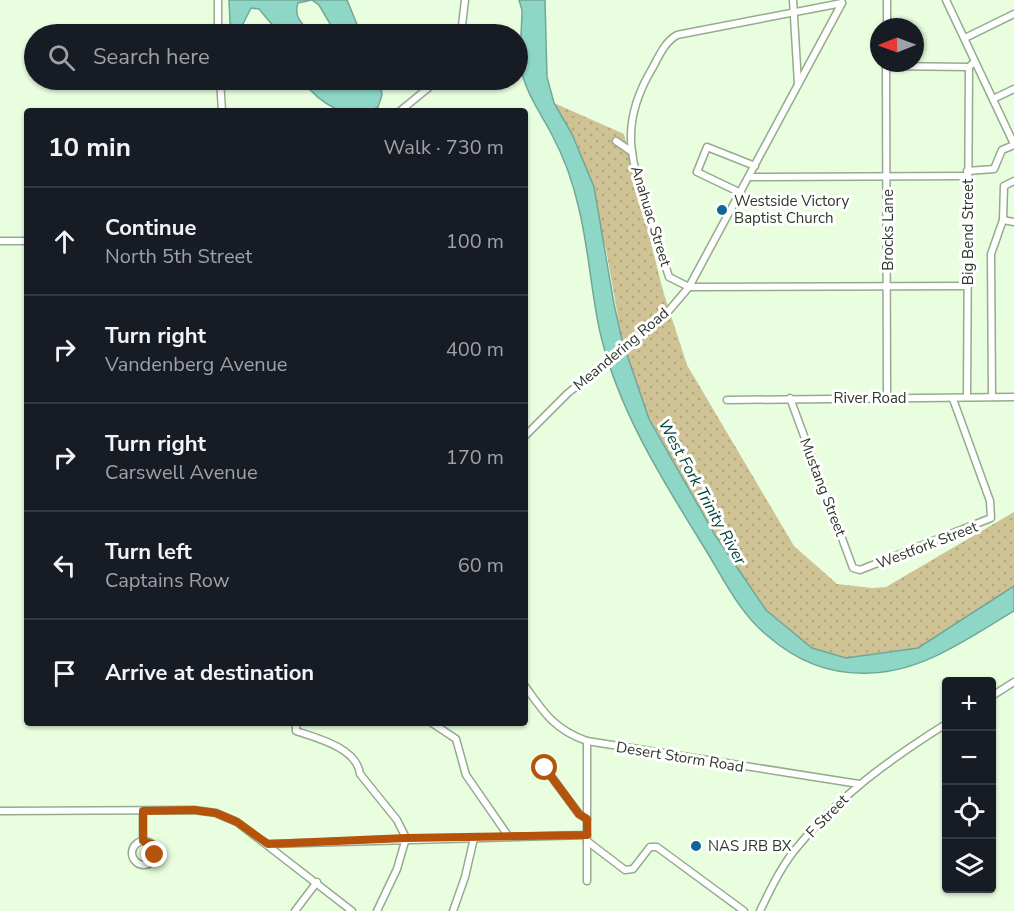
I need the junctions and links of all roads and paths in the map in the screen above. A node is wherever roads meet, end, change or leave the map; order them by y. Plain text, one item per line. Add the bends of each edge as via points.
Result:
1 (218, 0) edge
2 (465, 0) edge
3 (793, 0) edge
4 (887, 0) edge
5 (946, 0) edge
6 (843, 2) edge
7 (794, 12) junction
8 (1014, 14) edge
9 (887, 18) edge
10 (218, 24) edge
11 (461, 24) edge
12 (964, 38) junction
13 (974, 61) junction
14 (924, 66) edge
15 (969, 67) junction
16 (886, 72) edge
17 (798, 85) junction
18 (1014, 89) edge
19 (221, 90) edge
20 (426, 90) edge
21 (993, 99) junction
22 (222, 108) edge
23 (404, 108) edge
24 (616, 141) dead end
25 (1014, 144) edge
26 (632, 152) junction
27 (755, 166) junction
28 (967, 174) junction
29 (888, 175) junction
30 (750, 177) junction
31 (1013, 182) edge
32 (1014, 190) edge
33 (741, 193) junction
34 (1003, 220) junction
35 (1014, 222) edge
36 (0, 241) edge
37 (24, 241) edge
38 (888, 286) junction
39 (968, 286) junction
40 (688, 287) junction
41 (887, 397) junction
42 (992, 397) junction
43 (1014, 397) edge
44 (790, 398) junction
45 (967, 398) junction
46 (953, 399) junction
47 (727, 400) dead end
48 (528, 433) edge
49 (861, 569) joint
50 (1014, 682) edge
51 (996, 693) edge
52 (528, 695) edge
53 (296, 726) edge
54 (436, 726) edge
55 (942, 727) edge
56 (587, 741) junction
57 (545, 768) dead end
58 (859, 784) junction
59 (0, 811) edge
60 (143, 811) junction
61 (587, 819) junction
62 (509, 837) junction
63 (406, 838) junction
64 (474, 838) junction
65 (587, 838) junction
66 (143, 841) dead end
67 (268, 844) junction
68 (587, 881) dead end
69 (317, 882) junction
70 (295, 911) edge
71 (352, 911) edge
72 (377, 911) edge
73 (453, 911) edge
74 (744, 911) edge
75 (760, 911) edge

1 - 10 street
2 - 11 street
3 - 7 street
4 - 9 street
5 - 12 street
6 - 7 street, Anahuac Street
6 - 17 street, Meandering Road
7 - 17 street
7 - 26 street, Anahuac Street via 669,39 644,82 633,116
8 - 12 street
12 - 13 street
13 - 15 street
13 - 21 street
14 - 15 street
15 - 28 street, Big Bend Street
16 - 29 street, Brocks Lane
17 - 27 street, Meandering Road
18 - 21 street
19 - 22 street
20 - 23 street
21 - 25 street
24 - 26 street
25 - 28 street via 1002,150 994,169
26 - 40 street, Anahuac Street via 669,277
27 - 30 street, Meandering Road
27 - 33 street via 707,147 697,172
28 - 29 street
28 - 39 street, Big Bend Street
29 - 30 street
29 - 38 street, Brocks Lane
30 - 33 street, Meandering Road
31 - 32 street
31 - 34 street via 1004,186
33 - 40 street, Meandering Road
34 - 35 street
34 - 42 street via 992,254
36 - 37 street
38 - 39 street
38 - 40 street
38 - 41 street, Brocks Lane
39 - 45 street, Big Bend Street
40 - 48 street, Meandering Road via 660,321 588,376
41 - 44 street, River Road
41 - 46 street, River Road
42 - 43 street, River Road
42 - 45 street, River Road
44 - 47 street, River Road
44 - 49 street, Mustang Street via 853,568
45 - 46 street, River Road
46 - 49 street, Westfork Street via 990,501 991,518
50 - 51 street
52 - 56 street, Desert Storm Road via 554,725
53 - 63 street via 296,731 327,741 349,756
54 - 62 street via 456,739 466,775
55 - 58 street, F Street
56 - 58 street, Desert Storm Road
56 - 61 street
57 - 61 street
58 - 75 street, F Street via 794,851
59 - 60 street
60 - 66 street
60 - 67 street via 216,813 237,822
61 - 65 street
62 - 64 street
62 - 65 street
63 - 64 street
63 - 67 street
63 - 72 street via 398,869
64 - 73 street
65 - 68 street
65 - 74 street via 626,870 633,869 650,847 657,847
67 - 69 street
69 - 70 street
69 - 71 street

